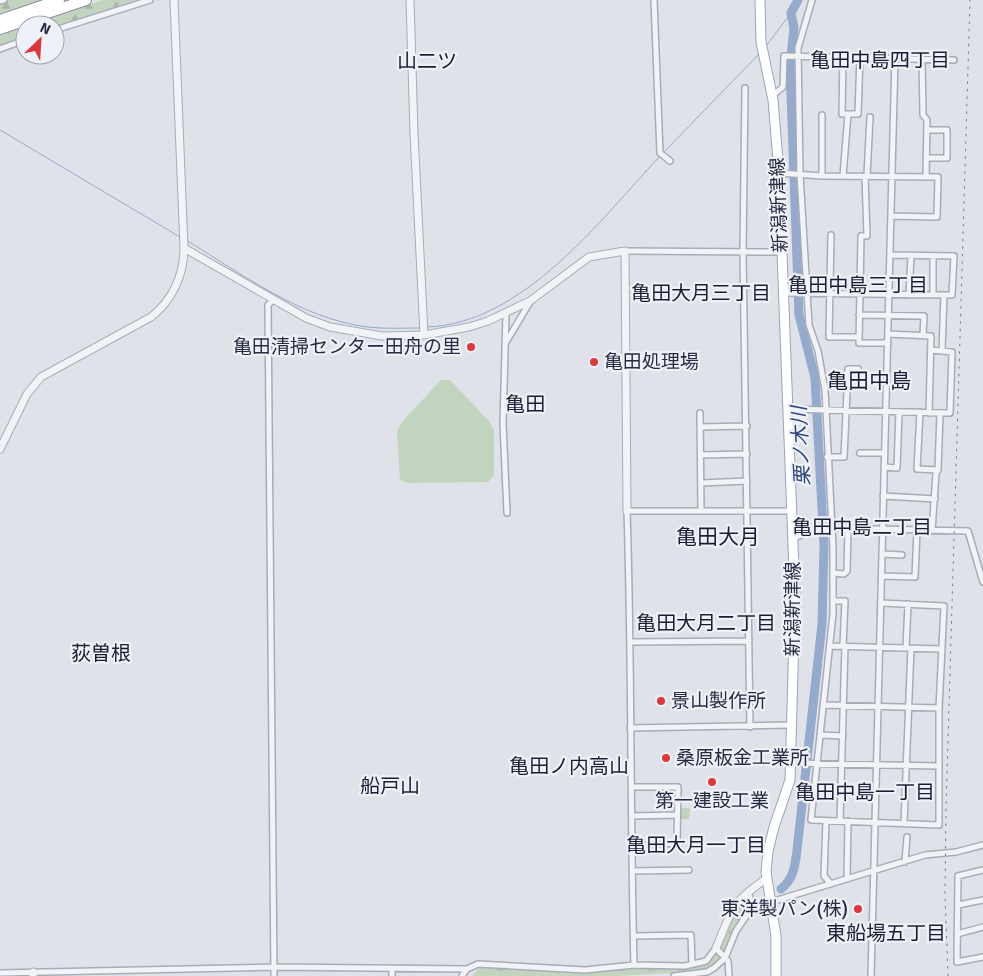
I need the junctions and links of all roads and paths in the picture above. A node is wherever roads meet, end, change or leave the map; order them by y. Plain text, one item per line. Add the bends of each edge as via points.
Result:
1 (4, 0) edge
2 (59, 0) edge
3 (86, 0) edge
4 (150, 0) edge
5 (174, 0) edge
6 (410, 0) edge
7 (654, 0) edge
8 (760, 0) edge
9 (812, 0) edge
10 (0, 2) edge
11 (0, 20) edge
12 (65, 27) edge
13 (0, 29) edge
14 (15, 44) edge
15 (0, 49) edge
16 (798, 55) junction
17 (843, 57) junction
18 (860, 57) junction
19 (895, 58) junction
20 (922, 58) junction
21 (954, 60) dead end
22 (745, 88) dead end
23 (772, 95) junction
24 (848, 114) junction
25 (822, 115) dead end
26 (870, 117) dead end
27 (927, 130) junction
28 (926, 158) junction
29 (670, 161) dead end
30 (779, 173) junction
31 (800, 174) junction
32 (822, 176) junction
33 (843, 176) junction
34 (866, 176) junction
35 (892, 176) junction
36 (926, 177) junction
37 (891, 216) junction
38 (831, 235) dead end
39 (184, 245) junction
40 (625, 251) junction
41 (743, 252) junction
42 (781, 252) junction
43 (890, 255) junction
44 (911, 256) junction
45 (933, 256) junction
46 (808, 292) junction
47 (830, 292) junction
48 (783, 293) junction
49 (860, 293) junction
50 (889, 294) junction
51 (909, 295) junction
52 (932, 295) junction
53 (944, 295) junction
54 (272, 300) junction
55 (530, 301) junction
56 (506, 314) junction
57 (859, 315) junction
58 (889, 316) junction
59 (424, 333) junction
60 (888, 334) junction
61 (923, 335) junction
62 (859, 337) junction
63 (888, 343) junction
64 (505, 344) junction
65 (931, 350) junction
66 (942, 351) junction
67 (858, 369) dead end
68 (787, 409) junction
69 (825, 411) junction
70 (846, 411) junction
71 (886, 412) junction
72 (900, 412) junction
73 (920, 412) junction
74 (700, 413) dead end
75 (929, 413) junction
76 (940, 413) junction
77 (747, 426) junction
78 (700, 427) junction
79 (0, 450) edge
80 (860, 453) dead end
81 (884, 453) junction
82 (747, 454) junction
83 (700, 455) junction
84 (827, 457) junction
85 (884, 467) junction
86 (938, 470) junction
87 (747, 481) junction
88 (701, 483) junction
89 (883, 496) junction
90 (935, 499) junction
91 (701, 510) junction
92 (747, 510) junction
93 (627, 511) junction
94 (791, 511) junction
95 (507, 513) dead end
96 (830, 528) junction
97 (848, 528) junction
98 (881, 530) junction
99 (916, 531) junction
100 (932, 531) junction
101 (792, 539) junction
102 (882, 554) junction
103 (902, 555) dead end
104 (833, 573) junction
105 (882, 576) junction
106 (983, 582) edge
107 (833, 601) junction
108 (881, 603) junction
109 (908, 604) junction
110 (748, 641) junction
111 (631, 642) junction
112 (830, 646) junction
113 (844, 646) junction
114 (880, 647) junction
115 (908, 648) junction
116 (941, 649) junction
117 (823, 706) junction
118 (843, 706) junction
119 (878, 706) junction
120 (907, 707) junction
121 (939, 708) junction
122 (791, 726) junction
123 (750, 727) junction
124 (630, 728) junction
125 (820, 735) junction
126 (843, 736) junction
127 (796, 762) junction
128 (814, 762) junction
129 (842, 762) junction
130 (876, 764) junction
131 (906, 765) junction
132 (938, 766) junction
133 (632, 787) junction
134 (676, 815) junction
135 (632, 816) junction
136 (840, 820) junction
137 (826, 821) junction
138 (848, 821) junction
139 (873, 822) junction
140 (904, 823) junction
141 (907, 836) dead end
142 (983, 845) edge
143 (632, 846) junction
144 (905, 862) junction
145 (633, 870) junction
146 (689, 870) dead end
147 (983, 870) edge
148 (872, 871) junction
149 (767, 878) junction
150 (847, 879) junction
151 (831, 884) junction
152 (748, 892) junction
153 (983, 900) edge
154 (771, 902) junction
155 (958, 906) junction
156 (983, 927) edge
157 (957, 934) junction
158 (633, 936) junction
159 (716, 948) junction
160 (983, 957) edge
161 (725, 958) junction
162 (692, 964) junction
163 (634, 965) junction
164 (274, 967) junction
165 (392, 968) junction
166 (467, 969) junction
167 (150, 973) edge
168 (584, 973) edge
169 (2, 974) edge
170 (33, 974) edge
171 (64, 974) edge
172 (274, 976) edge
173 (392, 976) edge
174 (462, 976) edge
175 (674, 976) edge
176 (729, 976) edge
177 (776, 976) edge
178 (871, 976) edge

1 - 10 street
2 - 11 highway
3 - 13 highway
4 - 12 street
5 - 39 street
6 - 59 street
7 - 29 street via 660,153
8 - 23 main road, 新潟新津線 via 761,42
9 - 16 street
14 - 15 street
16 - 17 street
16 - 23 street via 784,56 783,87
16 - 31 street
17 - 18 street
17 - 24 street via 842,114
18 - 19 street
18 - 24 street via 858,114
19 - 20 street
19 - 35 street
20 - 21 street
20 - 27 street via 923,115 927,120
22 - 41 street
23 - 30 main road, 新潟新津線
24 - 33 street
25 - 32 street
26 - 34 street
27 - 28 street
27 - 28 street via 947,130 947,158
28 - 36 street
30 - 31 street
30 - 42 main road, 新潟新津線
31 - 32 street
31 - 46 street
32 - 33 street
33 - 34 street
34 - 35 street
34 - 49 street via 867,236 861,236
35 - 36 street
35 - 37 street
36 - 37 street via 938,177 937,217
37 - 43 street
38 - 47 street
39 - 54 street
39 - 79 street via 182,271 160,310 41,377 27,394
40 - 41 street
40 - 55 street via 589,257
40 - 93 street
41 - 42 street
41 - 77 street
42 - 48 main road, 新潟新津線
43 - 44 street
43 - 50 street
44 - 45 street
44 - 51 street
45 - 52 street
45 - 53 street via 954,256 952,295
46 - 47 street
46 - 48 street
46 - 69 street via 809,325 822,370
47 - 49 street
47 - 62 street via 829,337
48 - 68 main road, 新潟新津線
49 - 50 street
49 - 57 street
50 - 51 street
50 - 58 street
51 - 52 street
52 - 53 street
53 - 66 street
54 - 59 street via 330,327 382,336
54 - 164 street via 268,305
55 - 56 street
55 - 64 street
56 - 59 street via 469,327
56 - 64 street
57 - 58 street
57 - 62 street
58 - 60 street
58 - 61 street via 924,316
60 - 61 street
60 - 63 street
61 - 65 street via 931,336
62 - 63 street via 859,343
63 - 71 street
64 - 95 street via 503,424
65 - 66 street
65 - 75 street
66 - 76 street via 952,352 950,413
67 - 70 street via 848,369
68 - 69 street
68 - 94 main road, 新潟新津線
69 - 70 street
69 - 84 street
70 - 71 street
70 - 84 street via 844,457
71 - 72 street
71 - 81 street
72 - 73 street
72 - 85 street via 897,468
73 - 75 street
73 - 86 street via 917,469
74 - 78 street
75 - 76 street
76 - 86 street
77 - 78 street
77 - 82 street
78 - 83 street
80 - 81 street
81 - 85 street
82 - 83 street
82 - 87 street
83 - 88 street
84 - 96 street
85 - 89 street
86 - 90 street
87 - 88 street via 738,484
87 - 92 street
88 - 91 street
89 - 90 street
89 - 98 street
90 - 100 street
91 - 92 street
91 - 93 street
92 - 94 street
92 - 110 street
93 - 111 street
94 - 101 main road, 新潟新津線
96 - 97 street
96 - 101 street via 813,530
96 - 104 street
97 - 98 street
97 - 104 street via 847,571 844,574
98 - 99 street
98 - 102 street
99 - 100 street
99 - 105 street via 916,576
100 - 106 street via 968,531
101 - 122 main road, 新潟新津線 via 795,598
102 - 103 street
102 - 105 street
104 - 107 street
105 - 108 street
107 - 112 street
107 - 113 street via 845,601
108 - 109 street
108 - 114 street
109 - 115 street
109 - 116 street via 944,606
110 - 111 street
110 - 123 street
111 - 124 street
112 - 113 street
112 - 117 street
113 - 114 street
113 - 118 street
114 - 115 street
114 - 119 street
115 - 116 street
115 - 120 street
116 - 121 street
117 - 118 street
117 - 125 street
118 - 119 street
118 - 126 street
119 - 120 street
119 - 130 street
120 - 121 street
120 - 131 street
121 - 132 street
122 - 123 street
122 - 127 main road, 新潟新津線
123 - 124 street
124 - 133 street
125 - 126 street
125 - 128 street
126 - 129 street
127 - 128 street
127 - 149 main road, 新潟新津線 via 768,851
128 - 129 street
128 - 137 street via 811,820
129 - 130 street
129 - 136 street
130 - 131 street
130 - 139 street
131 - 132 street
131 - 140 street
132 - 140 street via 939,824
133 - 134 street via 678,787
133 - 135 street
134 - 135 street
134 - 143 street via 677,843
135 - 143 street
136 - 137 street
136 - 138 street
137 - 151 street via 824,876
138 - 139 street
138 - 150 street
139 - 140 street
139 - 148 street
141 - 144 street
142 - 144 street via 925,855
143 - 145 street
144 - 148 street
145 - 146 street
145 - 158 street
147 - 155 street via 958,876
148 - 150 street
148 - 178 street
149 - 152 street
149 - 154 main road, 新潟新津線
150 - 151 street
151 - 154 street
152 - 159 street via 729,912
152 - 161 street via 754,906 736,931
153 - 155 street
154 - 177 main road, 新潟新津線 via 776,936
155 - 157 street
156 - 157 street
157 - 160 street via 957,962
158 - 162 street via 691,935
158 - 163 street
159 - 161 street
159 - 162 street via 706,961
161 - 175 street via 706,972
161 - 176 street
162 - 163 street
163 - 168 street
164 - 165 street
164 - 167 street
164 - 172 street
165 - 166 street
165 - 173 street
166 - 168 street via 478,964
166 - 174 street
167 - 171 street
169 - 170 street
170 - 171 street

